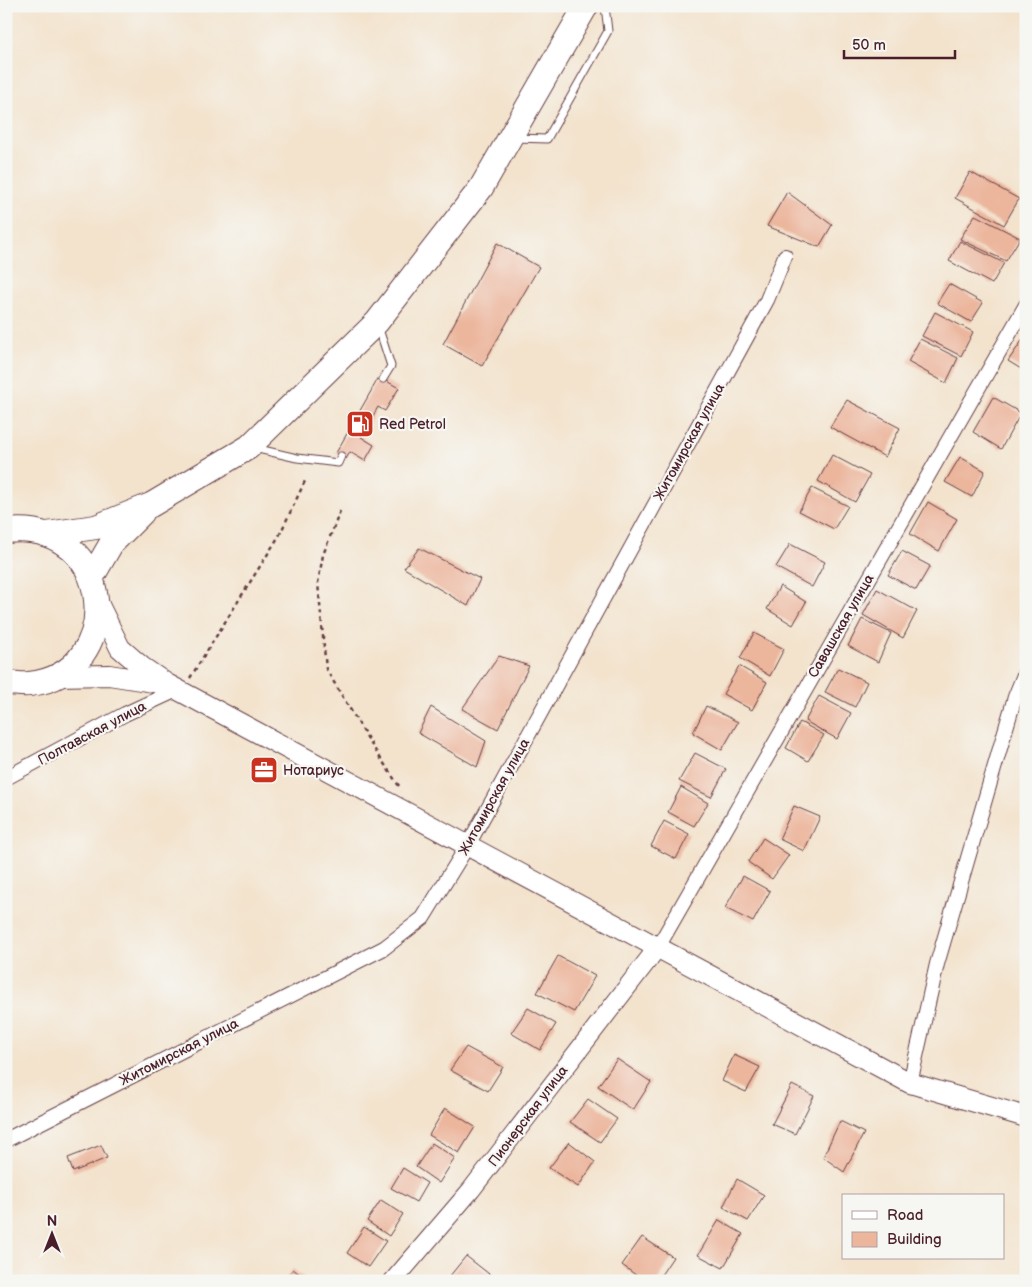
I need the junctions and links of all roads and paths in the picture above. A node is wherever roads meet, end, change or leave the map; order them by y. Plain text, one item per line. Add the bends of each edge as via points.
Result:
1 (586, 6) edge
2 (606, 6) edge
3 (510, 137) junction
4 (785, 256) dead end
5 (1026, 305) edge
6 (377, 322) junction
7 (383, 379) dead end
8 (249, 446) junction
9 (341, 456) dead end
10 (306, 479) dead end
11 (151, 505) junction
12 (340, 511) dead end
13 (6, 531) edge
14 (47, 534) junction
15 (92, 576) junction
16 (98, 603) junction
17 (1026, 670) edge
18 (55, 676) junction
19 (6, 683) edge
20 (173, 687) junction
21 (6, 778) edge
22 (401, 789) dead end
23 (468, 845) junction
24 (658, 947) junction
25 (910, 1083) junction
26 (1026, 1117) edge
27 (6, 1140) edge
28 (393, 1281) edge

1 - 3 highway
2 - 3 lane via 608,31 547,139
3 - 6 highway via 481,188
4 - 23 street, Житомирская улица via 767,300
5 - 24 street, Савашская улица
6 - 7 lane via 391,366
6 - 8 highway
8 - 9 lane via 297,458 338,463
8 - 11 highway
10 - 20 path via 279,536 191,678
11 - 14 highway via 96,526
11 - 15 highway via 111,544
12 - 22 path via 323,555 318,583 326,669
13 - 14 highway via 22,529
14 - 15 highway via 74,550
15 - 16 highway
16 - 18 highway via 96,625 87,646 74,663
16 - 20 main road via 120,648
17 - 25 street via 1012,707 937,964
18 - 19 highway via 30,684
18 - 20 main road via 109,675
20 - 21 street, Полтавская улица
20 - 23 main road
23 - 24 main road
23 - 27 street, Житомирская улица via 423,918 384,948
24 - 25 main road
24 - 28 street, Пионерская улица via 471,1190
25 - 26 main road

